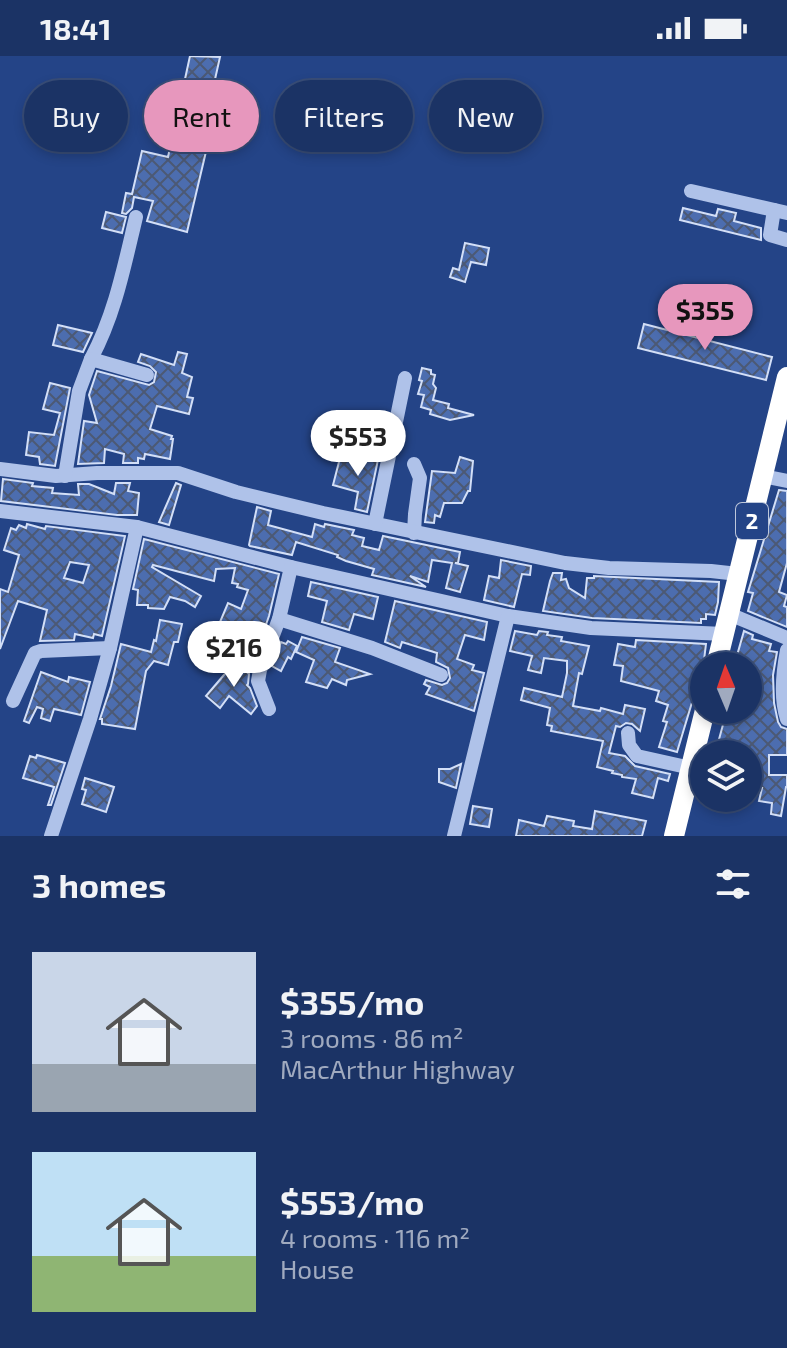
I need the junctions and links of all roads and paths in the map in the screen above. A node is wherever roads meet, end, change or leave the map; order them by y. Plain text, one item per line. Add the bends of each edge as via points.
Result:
1 (691, 191) dead end
2 (780, 212) edge
3 (136, 217) dead end
4 (787, 240) edge
5 (91, 359) junction
6 (147, 375) dead end
7 (787, 377) edge
8 (405, 378) dead end
9 (414, 464) dead end
10 (0, 469) edge
11 (65, 476) junction
12 (763, 476) junction
13 (787, 481) edge
14 (0, 511) edge
15 (375, 524) junction
16 (137, 527) junction
17 (414, 533) junction
18 (291, 567) junction
19 (738, 574) junction
20 (729, 614) junction
21 (508, 616) junction
22 (279, 619) junction
23 (724, 634) junction
24 (787, 638) edge
25 (110, 648) junction
26 (787, 650) edge
27 (720, 652) edge
28 (441, 675) dead end
29 (13, 701) dead end
30 (269, 709) dead end
31 (787, 719) edge
32 (628, 733) dead end
33 (690, 768) edge
34 (690, 772) edge
35 (51, 836) edge
36 (454, 836) edge
37 (674, 836) edge

1 - 2 street
2 - 4 street via 770,235
3 - 5 street via 116,300
5 - 6 street
5 - 11 street via 79,391
7 - 12 highway, 2
8 - 15 street
9 - 17 street via 420,478
10 - 11 street
11 - 15 street via 178,473 258,498
12 - 13 street
12 - 19 highway, 2
14 - 16 street
15 - 17 street
16 - 18 street
16 - 25 street
17 - 19 street via 587,566
18 - 21 street
18 - 22 street
19 - 20 highway, 2
20 - 23 highway, 2
20 - 24 street
21 - 23 street via 591,628
21 - 36 street
22 - 28 street
22 - 30 street via 258,681
23 - 27 highway, 2
25 - 29 street via 35,653
25 - 35 street
26 - 31 street
32 - 33 street via 637,756
34 - 37 highway

